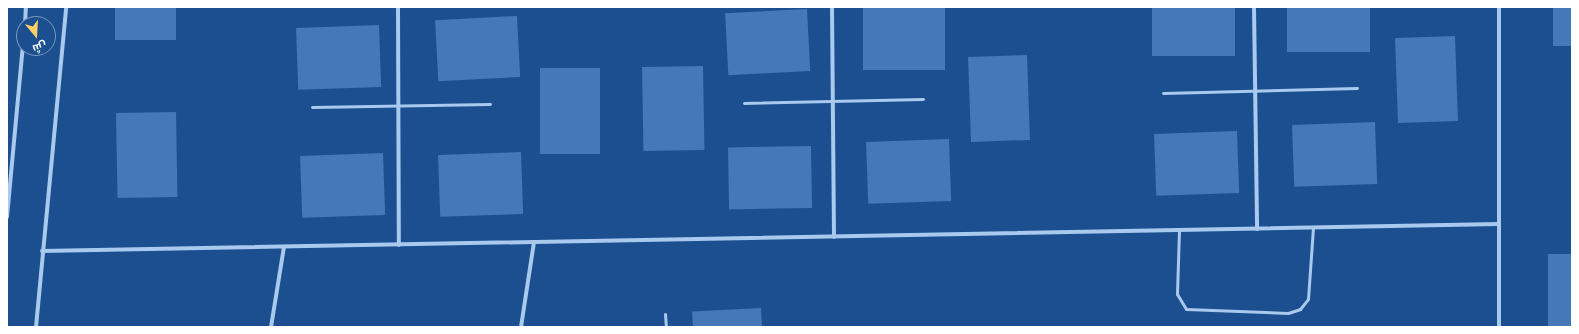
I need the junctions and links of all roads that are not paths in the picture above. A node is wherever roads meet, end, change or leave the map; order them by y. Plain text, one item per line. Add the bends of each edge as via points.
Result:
1 (66, 7) edge
2 (398, 7) edge
3 (832, 7) edge
4 (1254, 7) edge
5 (1499, 7) edge
6 (22, 56) edge
7 (1357, 88) dead end
8 (1255, 91) junction
9 (1163, 93) dead end
10 (922, 99) dead end
11 (833, 101) junction
12 (744, 103) dead end
13 (490, 104) dead end
14 (398, 105) junction
15 (312, 107) dead end
16 (7, 217) edge
17 (1499, 224) junction
18 (1313, 228) junction
19 (1257, 229) junction
20 (1179, 230) junction
21 (834, 237) junction
22 (534, 242) junction
23 (399, 245) junction
24 (284, 247) junction
25 (42, 251) junction
26 (665, 314) dead end
27 (36, 327) edge
28 (271, 327) edge
29 (521, 327) edge
30 (666, 327) edge
31 (1499, 327) edge

1 - 25 street
2 - 14 street
3 - 11 street
4 - 8 street
5 - 17 street
6 - 16 street
7 - 8 lane
8 - 9 lane
8 - 19 street
10 - 11 lane
11 - 12 lane
11 - 21 street
13 - 14 lane
14 - 15 lane
14 - 23 street
17 - 18 street
17 - 31 street
18 - 19 street
18 - 20 lane via 1308,299 1300,309 1288,313 1186,309 1177,294
19 - 20 street
20 - 21 street
21 - 22 street
22 - 23 street
22 - 29 street
23 - 24 street
24 - 25 street
24 - 28 street
25 - 27 street
26 - 30 lane

